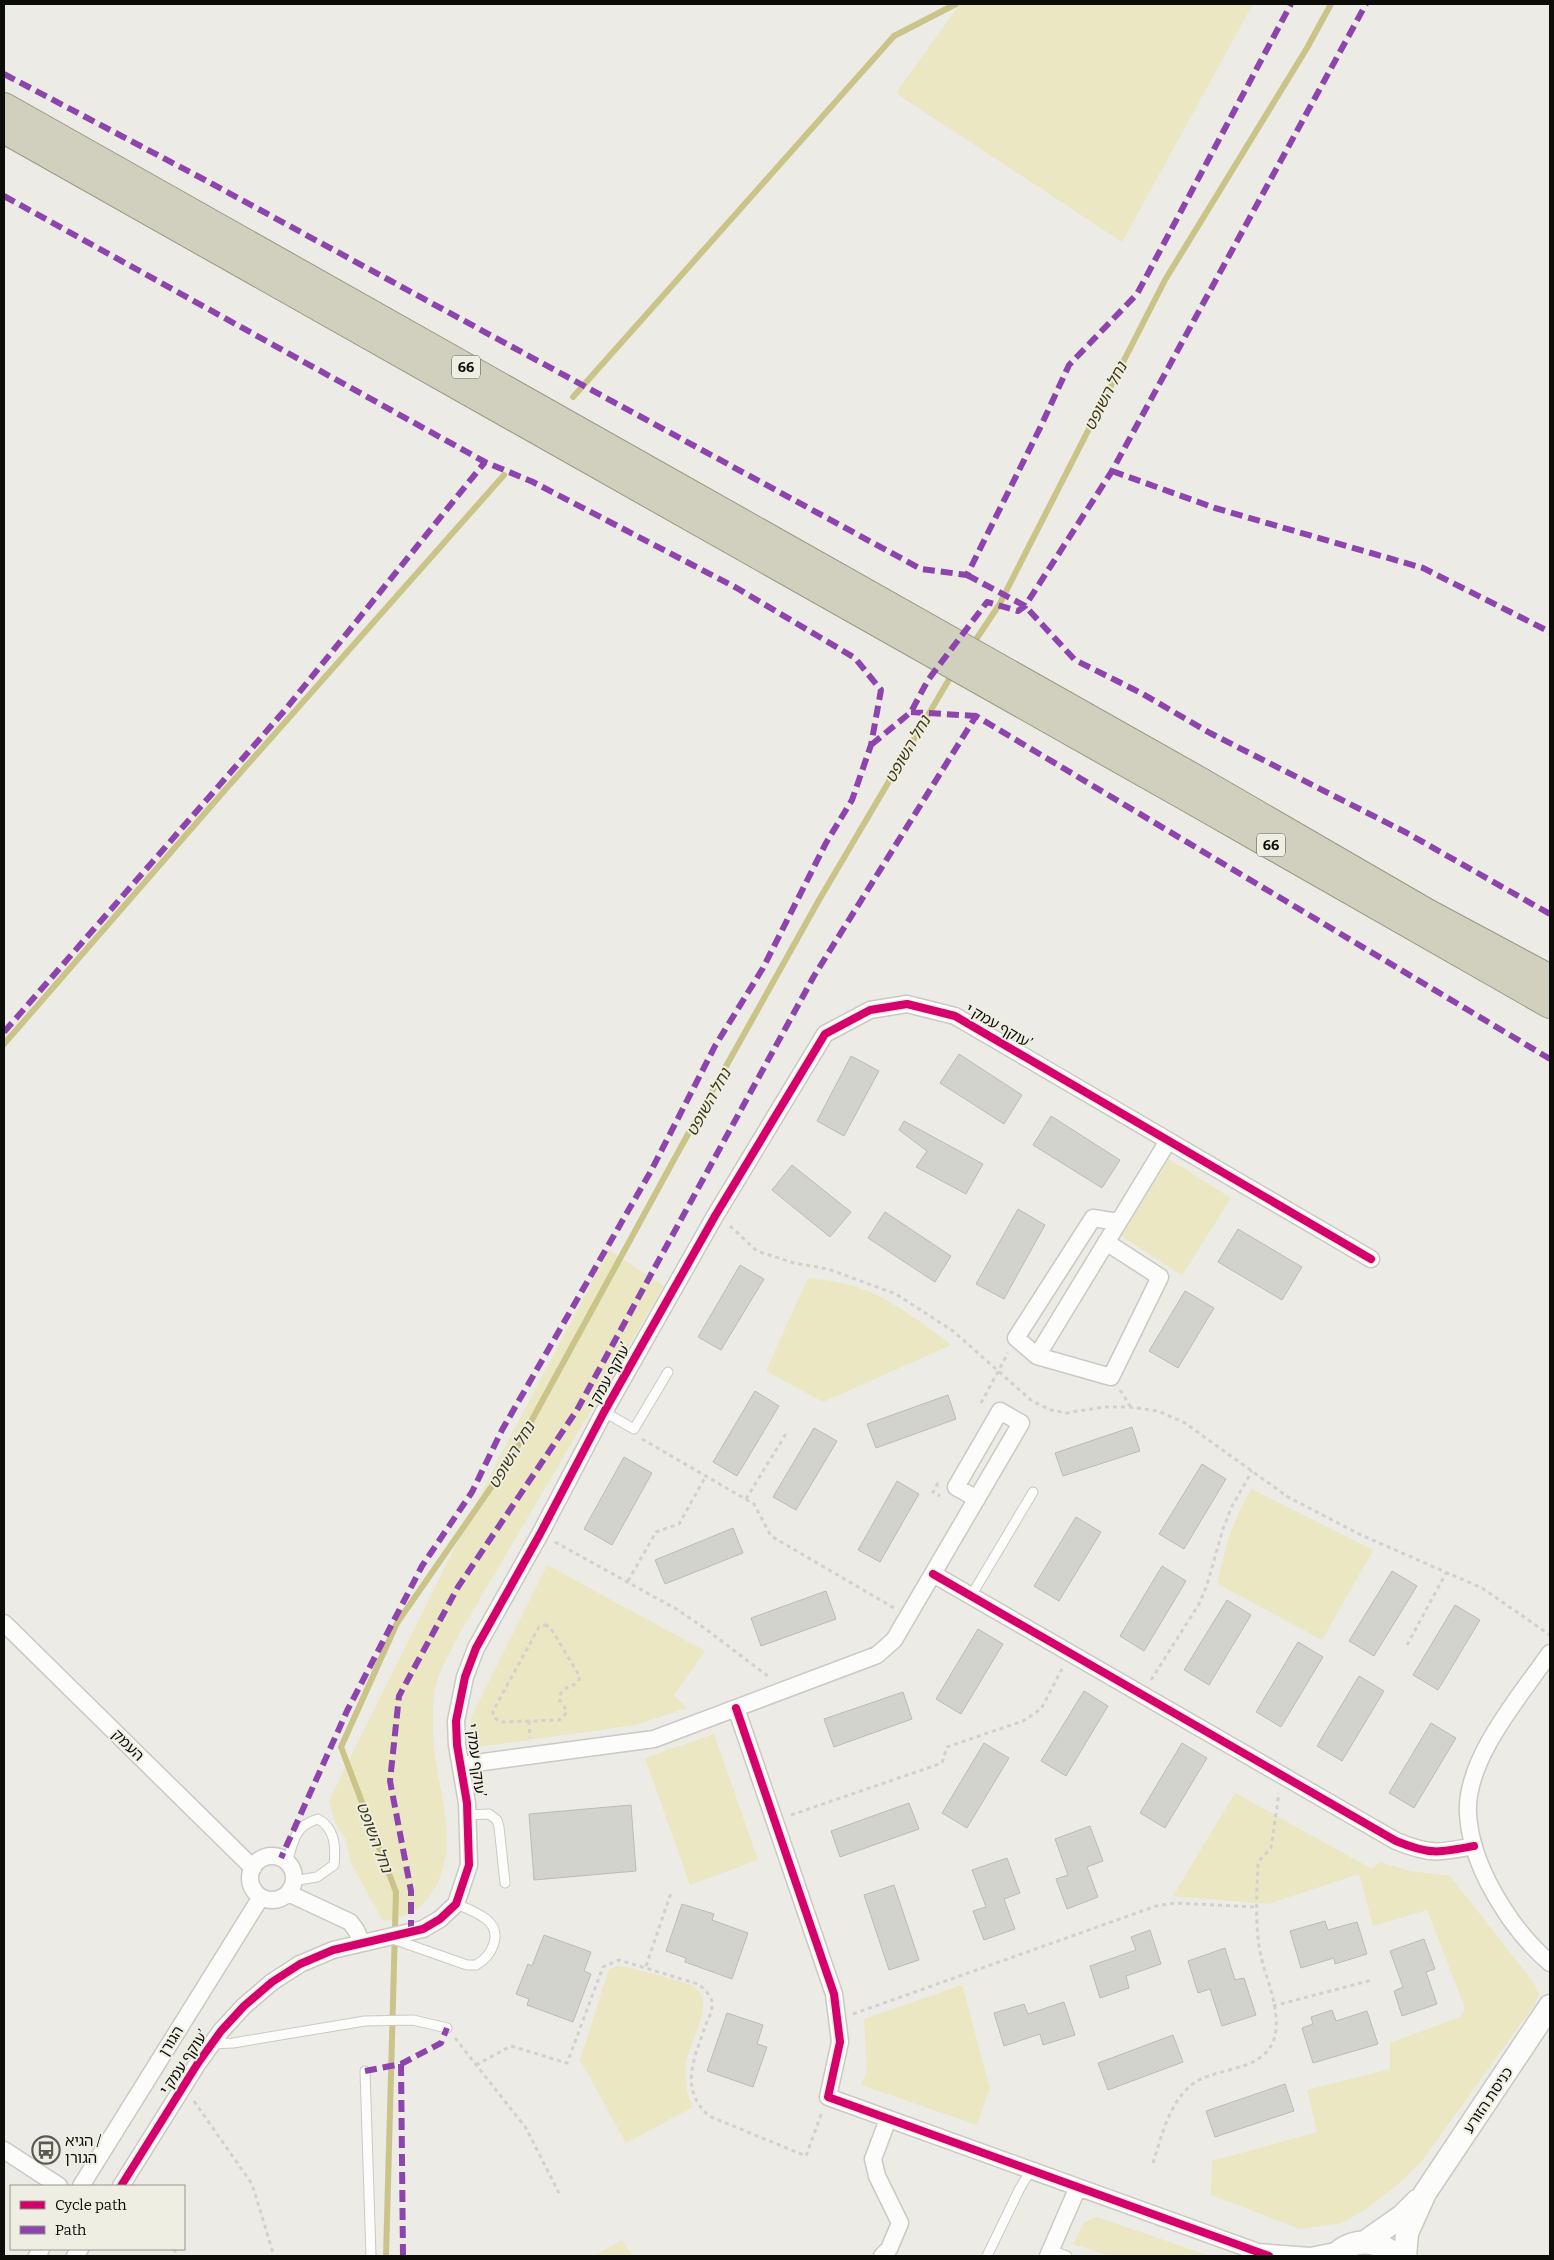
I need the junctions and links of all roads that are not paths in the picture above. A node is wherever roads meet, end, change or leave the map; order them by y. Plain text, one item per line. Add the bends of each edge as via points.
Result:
1 (4, 107) edge
2 (4, 129) edge
3 (922, 636) junction
4 (997, 678) junction
5 (1550, 980) edge
6 (1550, 1004) edge
7 (1168, 1141) junction
8 (1118, 1222) junction
9 (1106, 1242) junction
10 (1371, 1259) dead end
11 (1037, 1356) junction
12 (668, 1372) dead end
13 (604, 1412) junction
14 (1033, 1492) dead end
15 (977, 1499) junction
16 (933, 1574) junction
17 (971, 1596) junction
18 (4, 1623) edge
19 (1550, 1653) edge
20 (736, 1708) junction
21 (461, 1765) junction
22 (468, 1815) junction
23 (1474, 1846) junction
24 (286, 1862) junction
25 (253, 1868) junction
26 (505, 1882) dead end
27 (291, 1887) junction
28 (261, 1897) junction
29 (456, 1904) junction
30 (390, 1938) junction
31 (362, 1943) junction
32 (1550, 1963) edge
33 (1550, 2006) edge
34 (447, 2028) road end
35 (212, 2044) junction
36 (365, 2071) dead end
37 (888, 2119) junction
38 (4, 2150) edge
39 (1031, 2170) junction
40 (57, 2185) edge
41 (81, 2185) edge
42 (122, 2185) edge
43 (1078, 2187) junction
44 (1425, 2193) junction
45 (1365, 2242) junction
46 (1049, 2253) edge
47 (1337, 2253) edge
48 (1263, 2254) edge
49 (371, 2256) edge
50 (882, 2256) edge
51 (987, 2256) edge
52 (1067, 2256) edge
53 (1396, 2256) edge
54 (1405, 2256) edge

1 - 3 highway, 66
2 - 3 highway, 66
3 - 4 highway, 66
4 - 5 highway, 66
4 - 6 highway, 66
7 - 8 street
7 - 10 street, עוקף עמק י’
7 - 13 street, עוקף עמק י’ via 955,1016 907,1004 870,1010 825,1034 715,1216
8 - 9 street
8 - 11 street via 1093,1218 1016,1338
9 - 11 street
9 - 11 street via 1160,1277 1112,1377
12 - 13 lane via 634,1429
13 - 21 street, עוקף עמק י’ via 476,1648 465,1677 456,1721 456,1745
14 - 17 lane
15 - 15 street via 1021,1423 1000,1411 956,1487
15 - 16 street
16 - 17 street
16 - 20 street via 894,1640 884,1651 866,1661
17 - 23 street via 1390,1837 1414,1848 1438,1853
18 - 25 street, העמק
19 - 23 street via 1494,1733 1481,1758 1471,1786 1468,1811
20 - 21 street via 643,1741
20 - 37 street via 834,1994 840,2042 828,2097
21 - 22 street, עוקף עמק י’
22 - 26 lane via 489,1814 497,1820
22 - 29 street, עוקף עמק י’ via 469,1865
23 - 32 street via 1484,1874 1514,1925
24 - 25 street via 268,1856
24 - 27 street via 291,1867
24 - 27 lane via 297,1832 308,1822 318,1819 326,1824 333,1835 334,1865 317,1877
25 - 28 street via 252,1887
27 - 28 street via 275,1899
27 - 31 street via 350,1922
28 - 41 street, הגורן
29 - 30 street, עוקף עמק י’ via 423,1929
29 - 30 lane via 486,1919 493,1928 491,1952 476,1965 466,1965
30 - 31 street, עוקף עמק י’
31 - 35 street, עוקף עמק י’ via 333,1950 300,1964 272,1982 244,2006
33 - 44 street, כניסת הזורע
34 - 35 lane via 413,2020 365,2021
35 - 42 street, עוקף עמק י’
36 - 49 lane
37 - 39 street
37 - 50 street via 873,2159 877,2176 900,2223 889,2249
38 - 40 street
39 - 43 street
39 - 51 lane
43 - 46 street
43 - 48 street
44 - 45 street, כניסת הזורע via 1402,2216
44 - 54 street, כניסת הזורע via 1408,2233
45 - 47 street, כניסת הזורע via 1352,2244
45 - 53 street via 1378,2244
46 - 52 lane
47 - 48 street via 1310,2256

